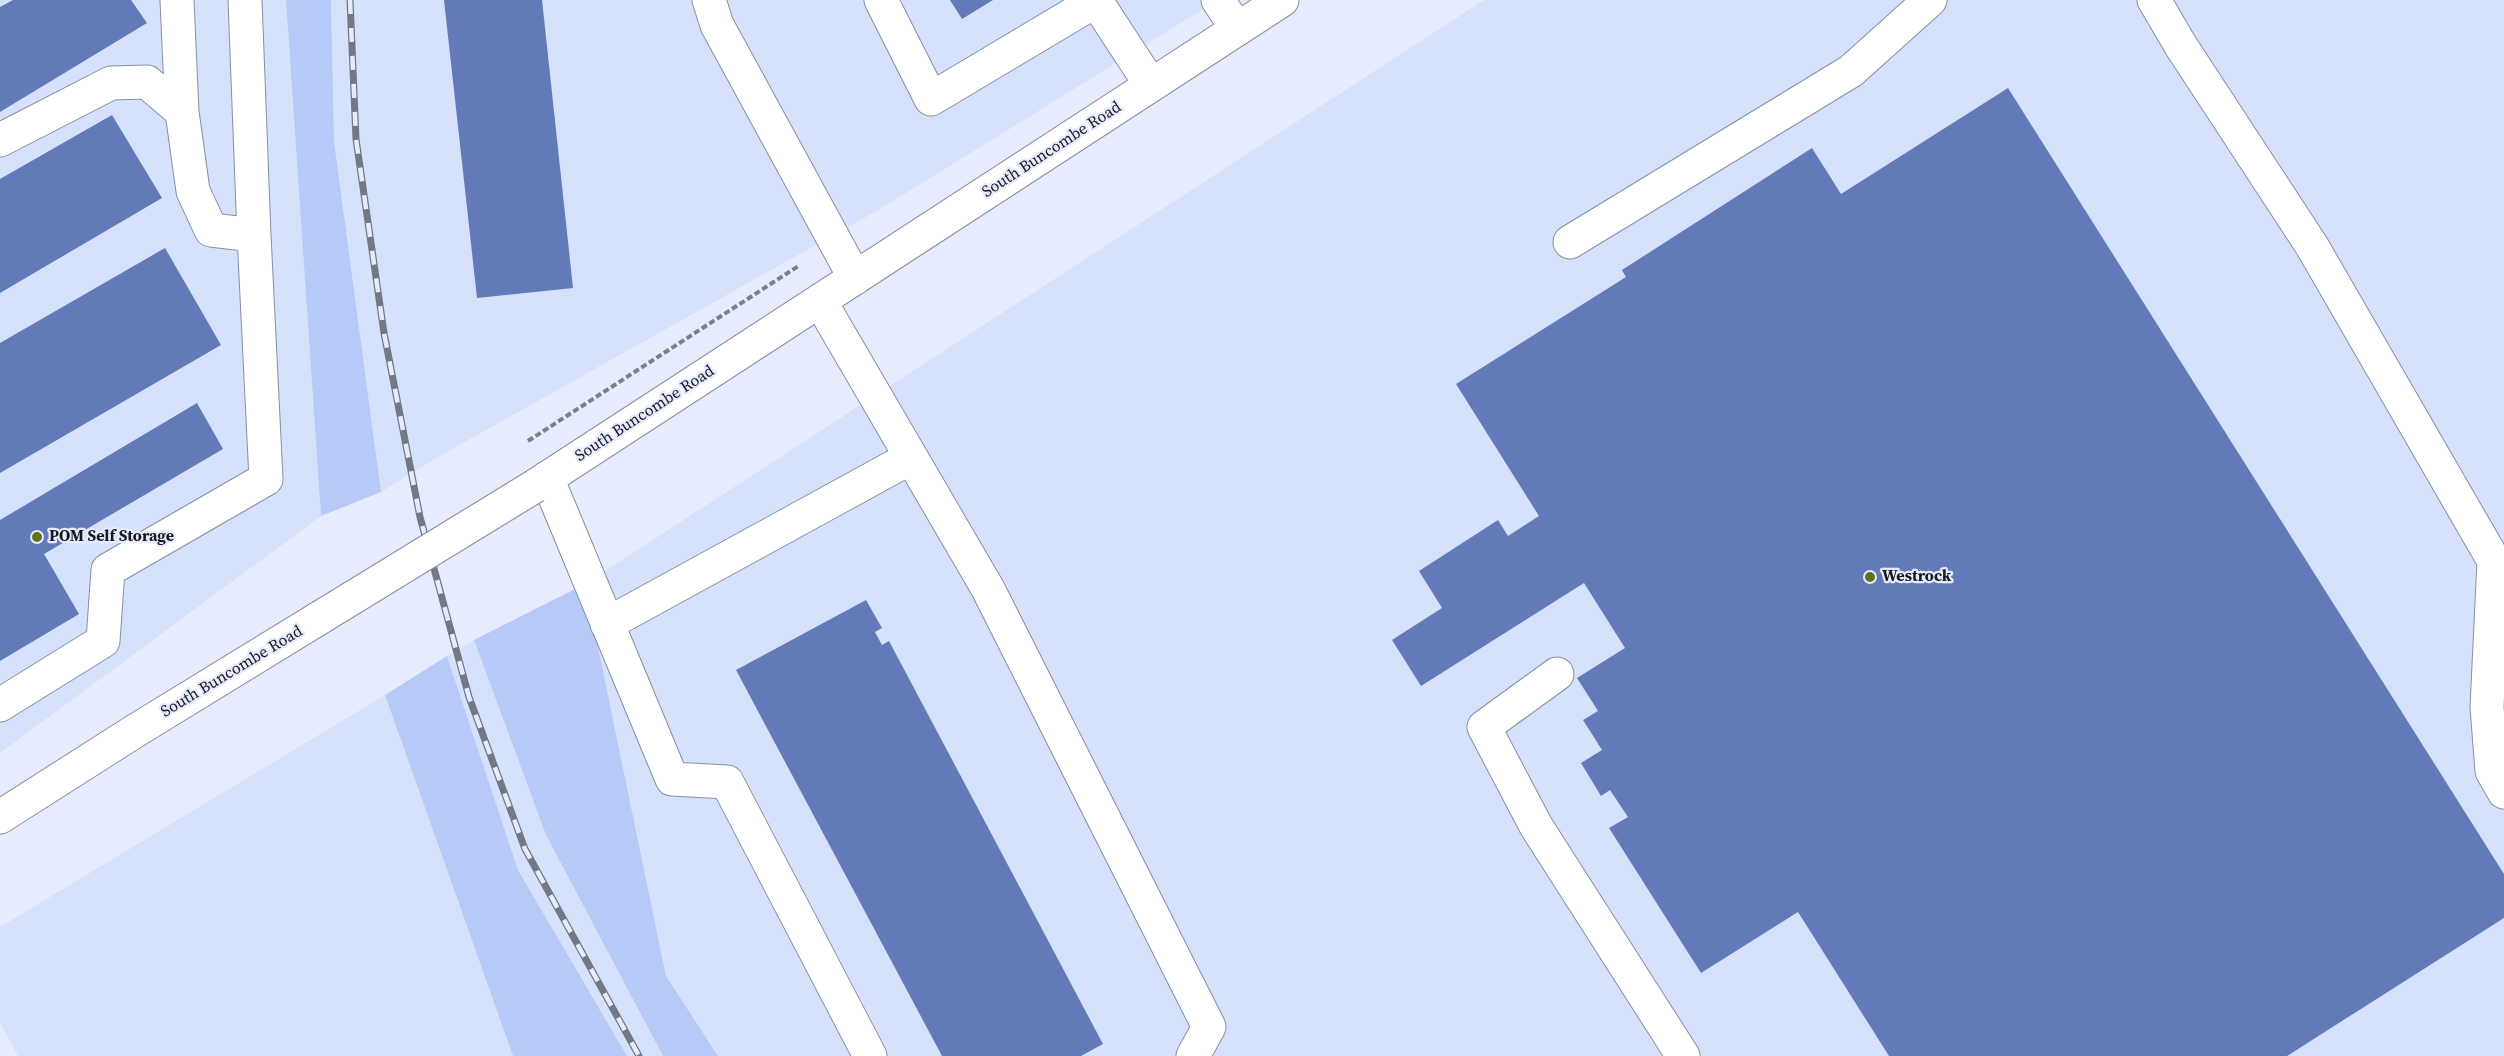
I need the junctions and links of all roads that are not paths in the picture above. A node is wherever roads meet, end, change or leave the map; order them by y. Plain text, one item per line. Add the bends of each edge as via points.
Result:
1 (177, 0) edge
2 (245, 0) edge
3 (709, 0) edge
4 (881, 0) edge
5 (1096, 0) edge
6 (1218, 0) edge
7 (1282, 0) edge
8 (1930, 0) edge
9 (2154, 0) edge
10 (1237, 29) junction
11 (1151, 86) junction
12 (182, 112) junction
13 (0, 140) edge
14 (254, 235) junction
15 (1570, 242) dead end
16 (855, 278) junction
17 (820, 301) junction
18 (910, 458) junction
19 (541, 482) junction
20 (607, 624) junction
21 (1557, 675) dead end
22 (0, 705) edge
23 (2504, 792) edge
24 (0, 817) edge
25 (870, 1056) edge
26 (1193, 1056) edge
27 (1683, 1056) edge

1 - 12 main road
2 - 14 main road
3 - 16 main road via 717,25
4 - 5 main road via 931,99
5 - 11 main road
6 - 10 main road
7 - 10 main road, South Buncombe Road
8 - 15 main road via 1851,71
9 - 23 main road via 2312,246 2494,561 2487,708 2492,771
10 - 11 main road, South Buncombe Road
11 - 16 main road, South Buncombe Road
12 - 13 main road via 147,82 111,83
12 - 14 main road via 193,191 211,230
14 - 22 main road via 266,479 108,570 103,641
16 - 17 main road, South Buncombe Road
17 - 18 main road
17 - 19 main road, South Buncombe Road
18 - 20 main road
18 - 26 main road via 988,590 1209,1027
19 - 20 main road
19 - 24 main road, South Buncombe Road, bridge
20 - 25 main road via 672,779 727,782
21 - 27 main road via 1484,727 1536,826

